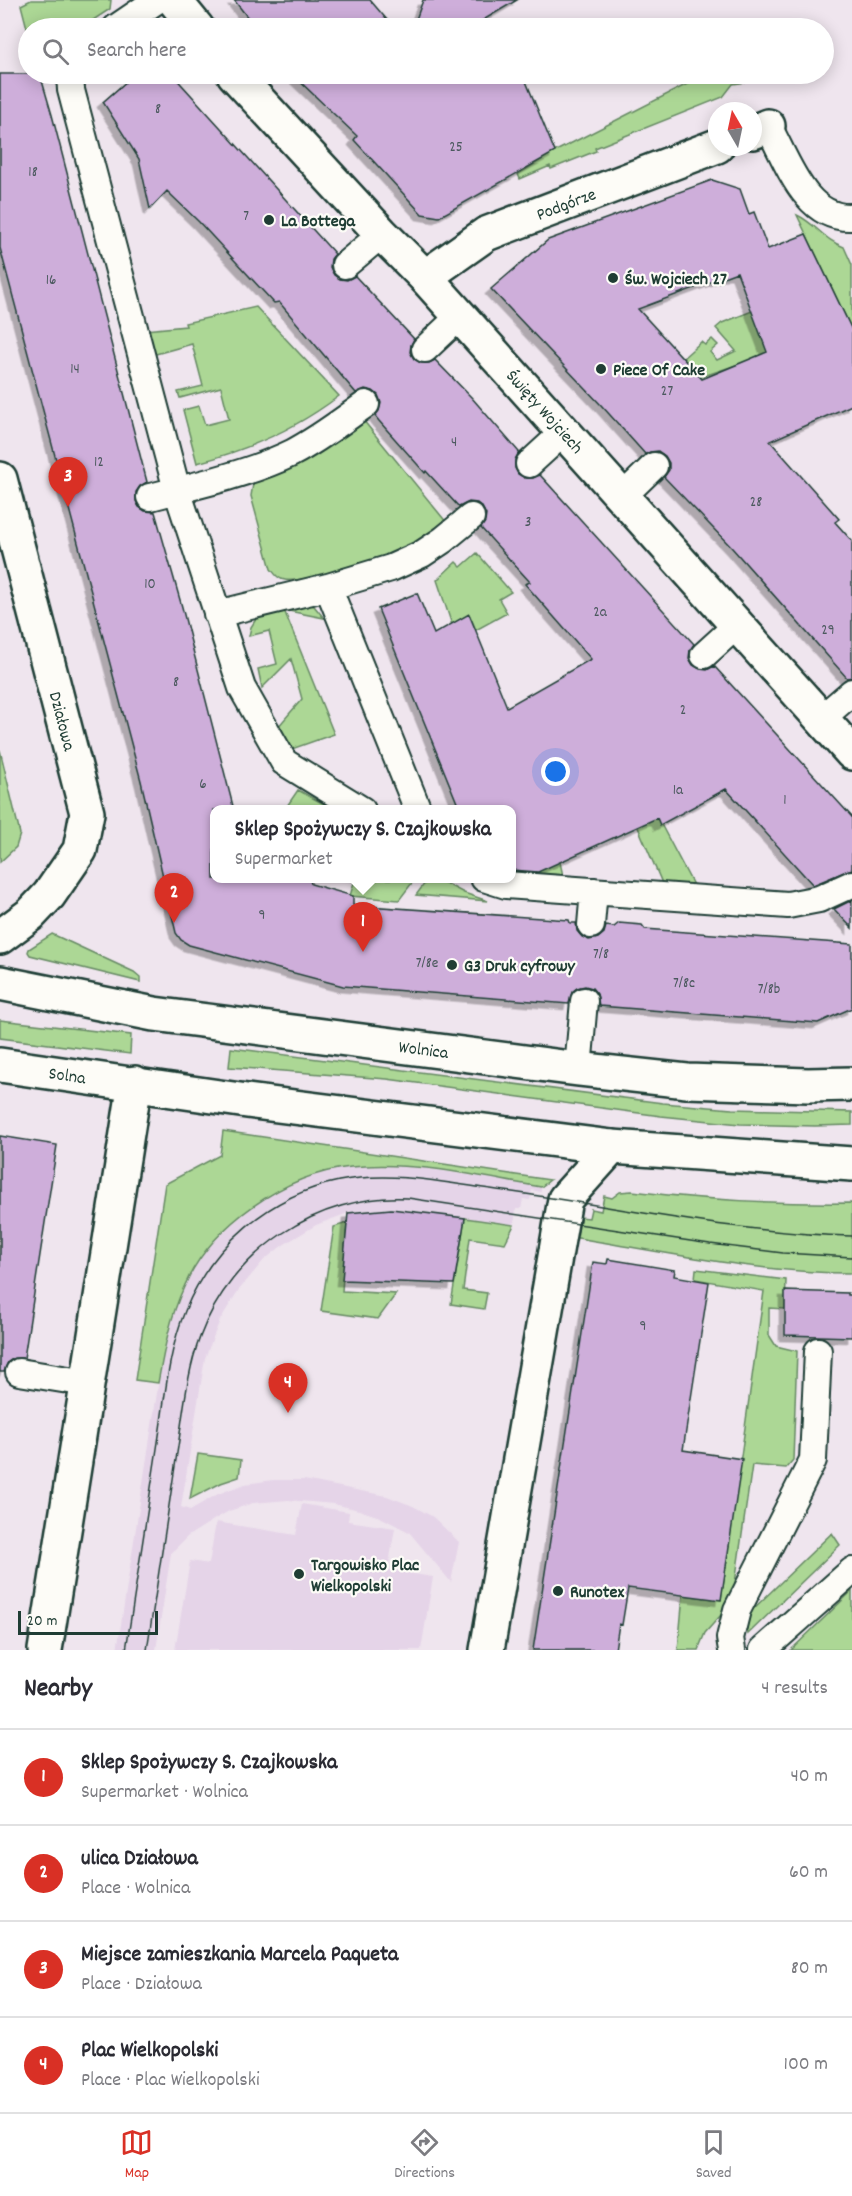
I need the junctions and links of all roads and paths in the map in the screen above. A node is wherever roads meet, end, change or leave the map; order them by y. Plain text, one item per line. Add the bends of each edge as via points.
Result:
1 (157, 0) edge
2 (174, 0) edge
3 (131, 18) edge
4 (189, 18) edge
5 (71, 84) edge
6 (243, 84) edge
7 (762, 130) edge
8 (708, 149) edge
9 (852, 217) edge
10 (382, 234) junction
11 (345, 265) dead end
12 (425, 277) junction
13 (460, 316) junction
14 (425, 349) dead end
15 (366, 404) dead end
16 (564, 432) junction
17 (529, 464) dead end
18 (654, 466) dead end
19 (0, 479) edge
20 (177, 490) junction
21 (623, 496) junction
22 (150, 497) dead end
23 (471, 517) dead end
24 (328, 587) junction
25 (217, 614) junction
26 (737, 625) junction
27 (704, 655) dead end
28 (852, 692) edge
29 (822, 718) junction
30 (852, 753) edge
31 (354, 805) edge
32 (416, 805) edge
33 (499, 883) edge
34 (852, 884) edge
35 (594, 891) junction
36 (591, 925) dead end
37 (0, 937) edge
38 (0, 983) edge
39 (584, 1001) dead end
40 (0, 1065) edge
41 (578, 1069) junction
42 (135, 1083) junction
43 (852, 1083) edge
44 (612, 1147) junction
45 (852, 1164) edge
46 (818, 1352) dead end
47 (19, 1372) dead end
48 (87, 1383) junction
49 (852, 1571) edge
50 (45, 1650) edge
51 (487, 1650) edge
52 (732, 1650) edge
53 (763, 1650) edge

1 - 3 lane
2 - 4 street
5 - 20 lane
6 - 10 street, Święty Wojciech
7 - 9 lane via 813,203 825,212
8 - 12 street, Podgórze via 486,234
10 - 11 lane
10 - 12 street, Święty Wojciech
12 - 13 street, Święty Wojciech
13 - 14 lane
13 - 16 street, Święty Wojciech
15 - 20 lane via 291,454
16 - 17 lane
16 - 21 street, Święty Wojciech
18 - 21 lane
19 - 37 street, Działowa via 87,813 81,850 56,886 31,914
20 - 22 lane
20 - 25 lane
21 - 26 street, Święty Wojciech
23 - 24 lane via 422,554
24 - 25 lane
24 - 32 lane
25 - 31 lane via 242,688 284,762
26 - 27 lane
26 - 29 street, Święty Wojciech
28 - 29 lane
29 - 30 street, Święty Wojciech
33 - 35 lane
34 - 35 lane via 819,899 788,905
35 - 36 lane
38 - 41 street, Wolnica via 154,1014
39 - 41 lane
40 - 42 street, Solna
41 - 43 street, Wolnica via 687,1081
42 - 44 street
42 - 48 street
44 - 45 street
44 - 51 street via 565,1199
46 - 52 lane via 813,1460 737,1610 730,1638
47 - 48 lane
48 - 50 street
49 - 53 lane

